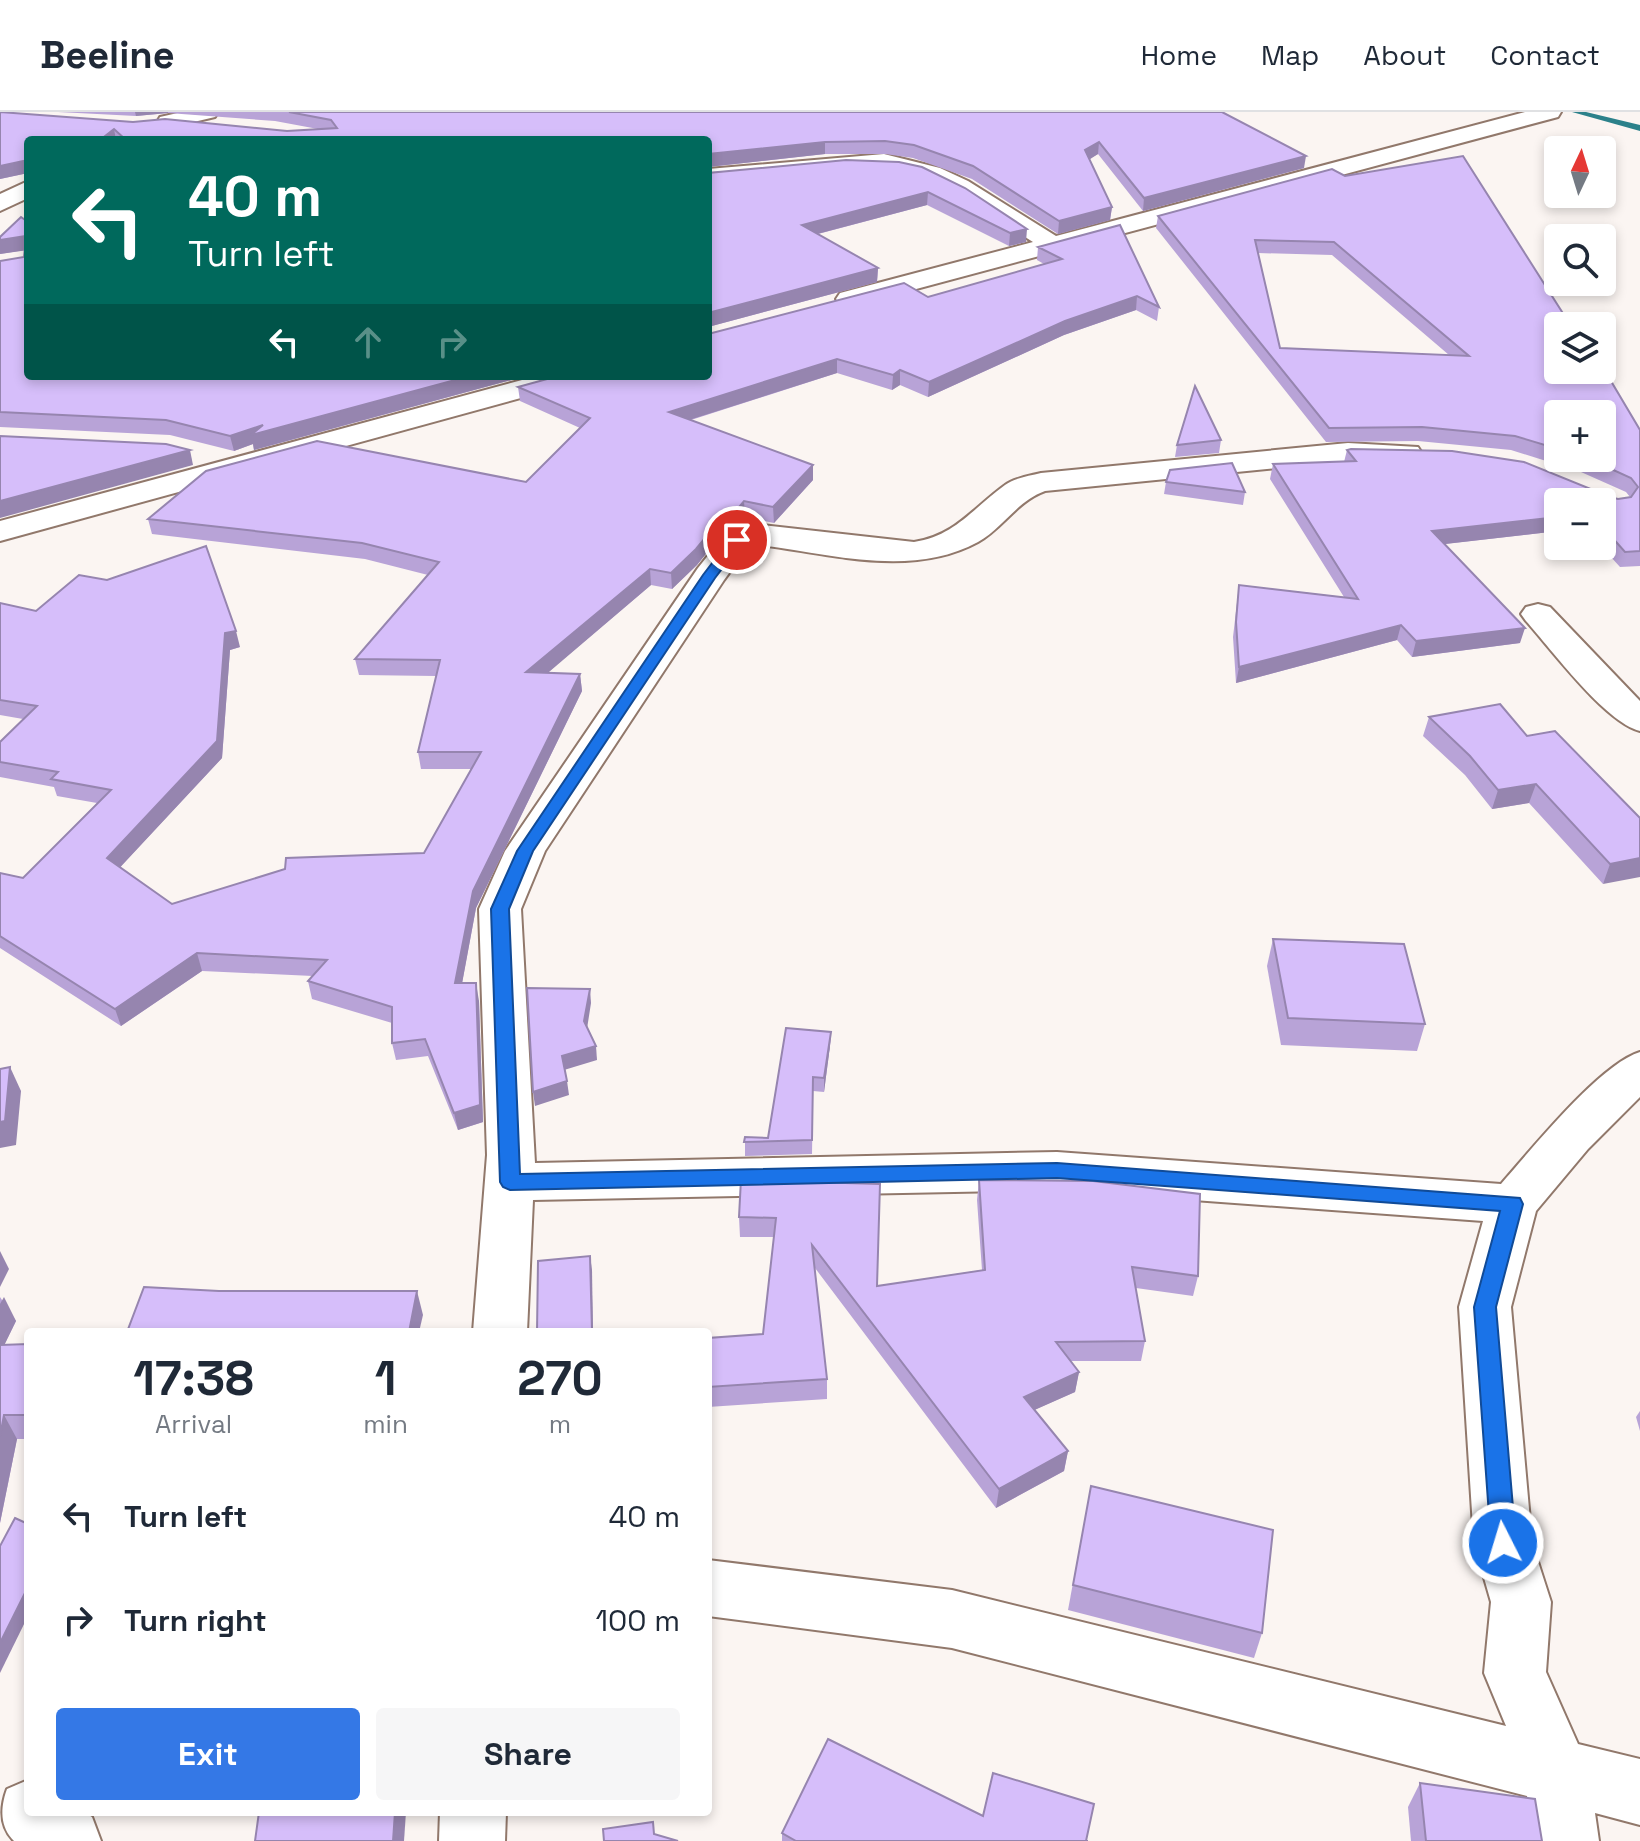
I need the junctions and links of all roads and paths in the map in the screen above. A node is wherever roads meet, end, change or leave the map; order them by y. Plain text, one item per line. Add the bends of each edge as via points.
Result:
1 (207, 112) edge
2 (1550, 112) edge
3 (229, 127) edge
4 (712, 176) edge
5 (24, 190) edge
6 (0, 204) edge
7 (1052, 244) junction
8 (828, 305) edge
9 (554, 380) edge
10 (181, 449) edge
11 (1434, 454) edge
12 (244, 465) junction
13 (0, 531) edge
14 (1538, 614) dead end
15 (1640, 720) edge
16 (1640, 1069) edge
17 (510, 1182) junction
18 (1513, 1204) junction
19 (500, 1328) edge
20 (712, 1589) edge
21 (1557, 1772) junction
22 (0, 1789) edge
23 (1640, 1792) edge
24 (24, 1807) edge
25 (36, 1816) edge
26 (473, 1816) edge
27 (68, 1841) edge
28 (472, 1841) edge
29 (1566, 1841) edge

1 - 3 street via 157,123
2 - 7 street
4 - 7 street via 884,161 960,186
5 - 6 street
7 - 8 street
9 - 12 street
10 - 12 street
11 - 17 street via 1348,452 1041,482 1018,490 970,533 940,548 914,552 761,535 737,540 525,851 500,909
12 - 13 street
14 - 15 street
16 - 18 street via 1571,1136
17 - 18 street via 1057,1171
17 - 19 street
18 - 21 street via 1485,1307 1494,1427 1503,1543 1521,1602 1515,1673
20 - 21 street via 952,1619
21 - 23 street
21 - 29 street
22 - 24 street
25 - 27 street
26 - 28 street

